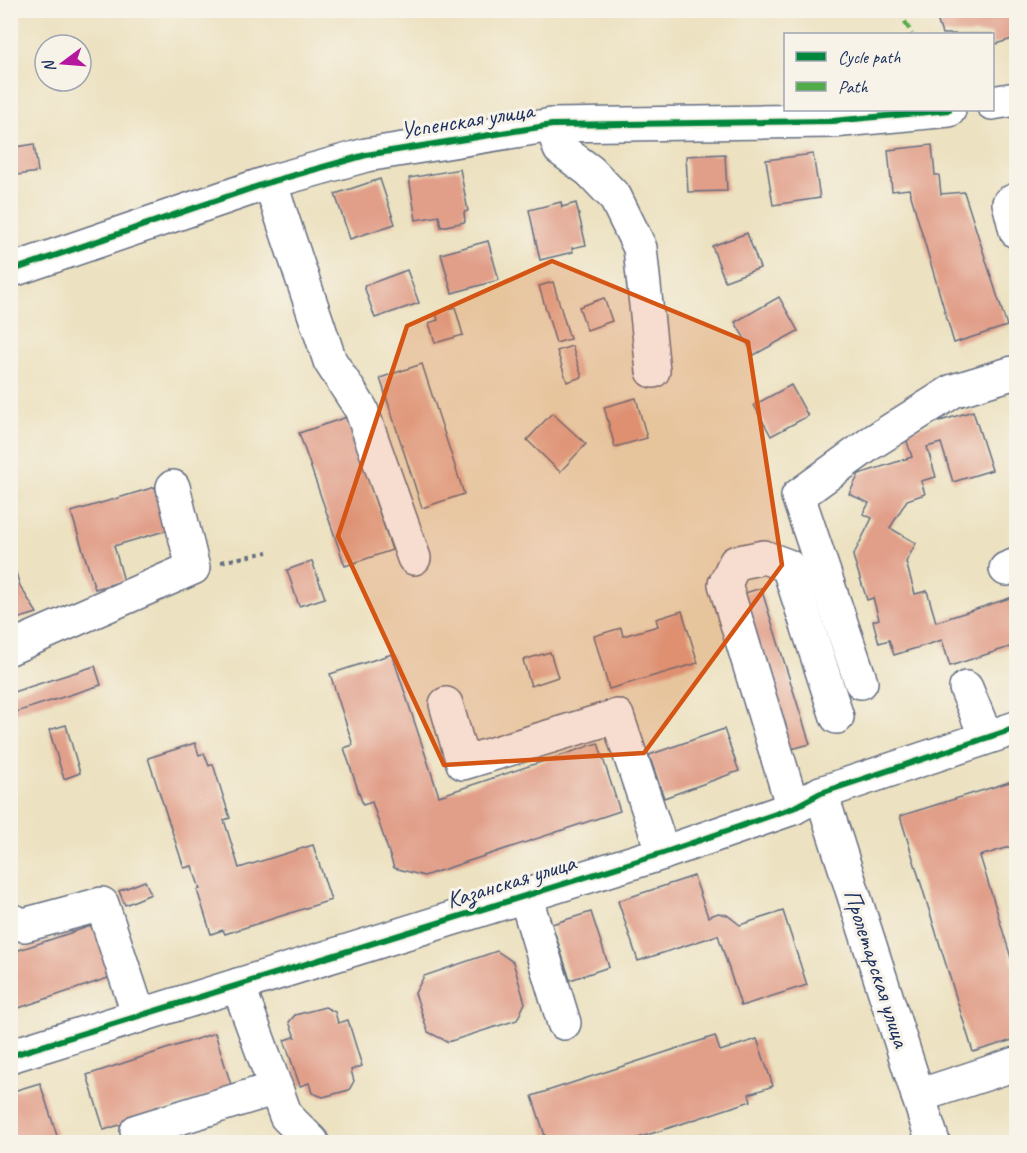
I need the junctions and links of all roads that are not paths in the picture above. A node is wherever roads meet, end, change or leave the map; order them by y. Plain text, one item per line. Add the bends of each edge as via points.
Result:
1 (1017, 99) edge
2 (994, 103) edge
3 (938, 111) edge
4 (552, 125) junction
5 (270, 182) junction
6 (1017, 200) edge
7 (1017, 231) edge
8 (10, 271) edge
9 (653, 371) dead end
10 (1017, 372) edge
11 (173, 487) dead end
12 (414, 558) dead end
13 (10, 648) edge
14 (861, 682) dead end
15 (966, 688) dead end
16 (447, 704) dead end
17 (837, 717) dead end
18 (1008, 735) edge
19 (807, 800) junction
20 (663, 853) junction
21 (525, 895) junction
22 (10, 920) edge
23 (238, 985) junction
24 (139, 1016) junction
25 (564, 1023) dead end
26 (10, 1056) edge
27 (1017, 1064) edge
28 (276, 1088) junction
29 (918, 1096) junction
30 (137, 1131) dead end
31 (312, 1143) edge
32 (933, 1143) edge

1 - 2 street
3 - 4 street, Успенская улица via 832,121
4 - 5 street, Успенская улица via 366,155
4 - 9 street via 560,149 590,171 615,197 640,248
5 - 8 street, Успенская улица
5 - 12 street via 330,360 361,410
6 - 7 street via 1009,203
10 - 14 street via 954,391 871,442 798,496
11 - 13 street via 194,568
15 - 18 street
16 - 20 street via 463,763 617,716
17 - 19 street, Пролетарская улица via 788,566 764,557 735,562 724,584
18 - 19 street, Казанская улица
19 - 20 street, Казанская улица
19 - 29 street, Пролетарская улица
20 - 21 street, Казанская улица
21 - 23 street, Казанская улица
21 - 25 street
22 - 24 street via 24,925 102,904
23 - 24 street, Казанская улица
23 - 28 street
24 - 26 street, Казанская улица
27 - 29 street
28 - 30 street
28 - 31 street via 286,1116
29 - 32 street, Пролетарская улица

